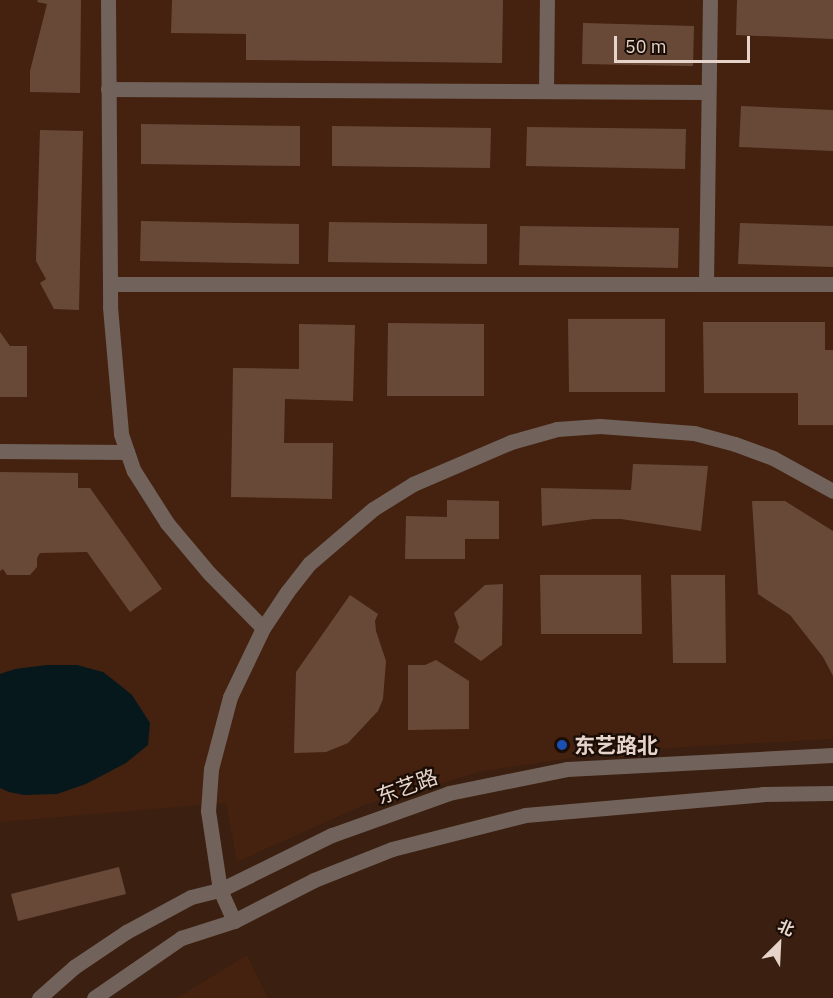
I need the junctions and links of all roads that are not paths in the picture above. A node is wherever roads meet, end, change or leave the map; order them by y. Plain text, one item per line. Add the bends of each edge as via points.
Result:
1 (108, 0) edge
2 (547, 0) edge
3 (710, 0) edge
4 (108, 89) junction
5 (546, 91) junction
6 (707, 92) junction
7 (110, 284) junction
8 (706, 284) junction
9 (833, 284) edge
10 (0, 450) edge
11 (127, 452) junction
12 (833, 491) edge
13 (263, 628) junction
14 (833, 755) edge
15 (833, 793) edge
16 (220, 890) junction
17 (234, 921) junction
18 (39, 998) edge
19 (94, 998) edge

1 - 4 street
2 - 5 street
3 - 6 street
4 - 5 street
4 - 7 street
5 - 6 street
6 - 8 street
7 - 8 street
7 - 11 street via 121,434
8 - 9 street
10 - 11 street
11 - 13 street via 134,471 167,524 208,573
12 - 13 street via 773,458 694,433 600,426 558,429 462,461 413,484 373,509 310,563
13 - 16 street via 230,697 211,769 208,811
14 - 16 street, 东艺路 via 567,769 459,790 332,835
15 - 17 street via 763,794 525,815 392,849 314,880
16 - 17 street
16 - 18 street, 东艺路 via 191,897 126,932 74,967
17 - 19 street via 181,938

